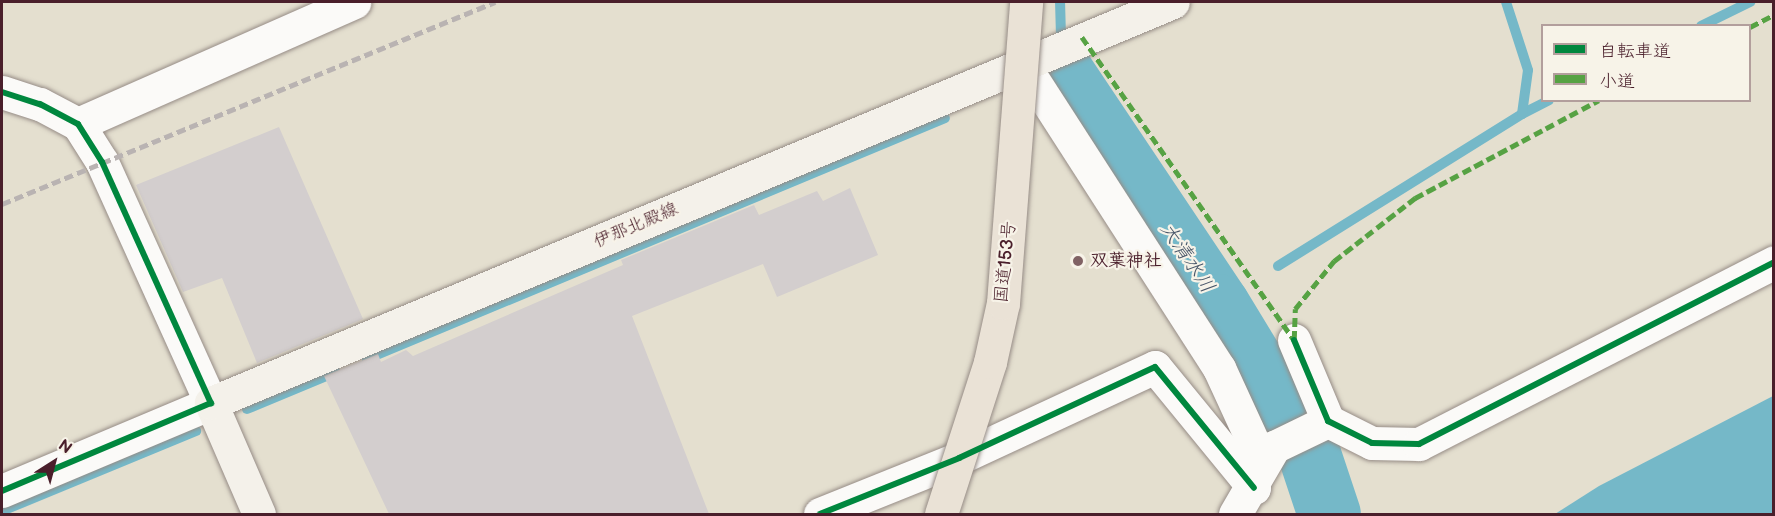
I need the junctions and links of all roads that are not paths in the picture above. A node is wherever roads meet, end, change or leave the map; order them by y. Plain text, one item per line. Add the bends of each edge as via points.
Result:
1 (354, 2) edge
2 (1026, 2) edge
3 (1173, 2) edge
4 (1031, 61) junction
5 (2, 92) edge
6 (78, 124) junction
7 (1773, 262) edge
8 (1294, 340) dead end
9 (211, 403) junction
10 (1328, 421) junction
11 (1254, 488) junction
12 (2, 491) edge
13 (259, 514) edge
14 (820, 514) edge
15 (941, 514) edge
16 (1235, 514) edge

1 - 6 street
2 - 15 highway, 国道153号, bridge via 1003,303 990,362
3 - 4 main road, 伊那北殿線
4 - 9 main road, 伊那北殿線
4 - 11 street via 1218,368 1253,442
5 - 6 street via 40,104
6 - 9 street via 102,162
7 - 10 street via 1419,444 1372,443
8 - 10 street
9 - 12 street
9 - 13 main road
10 - 11 street via 1274,447
11 - 14 street via 1155,368 959,458
11 - 16 street

